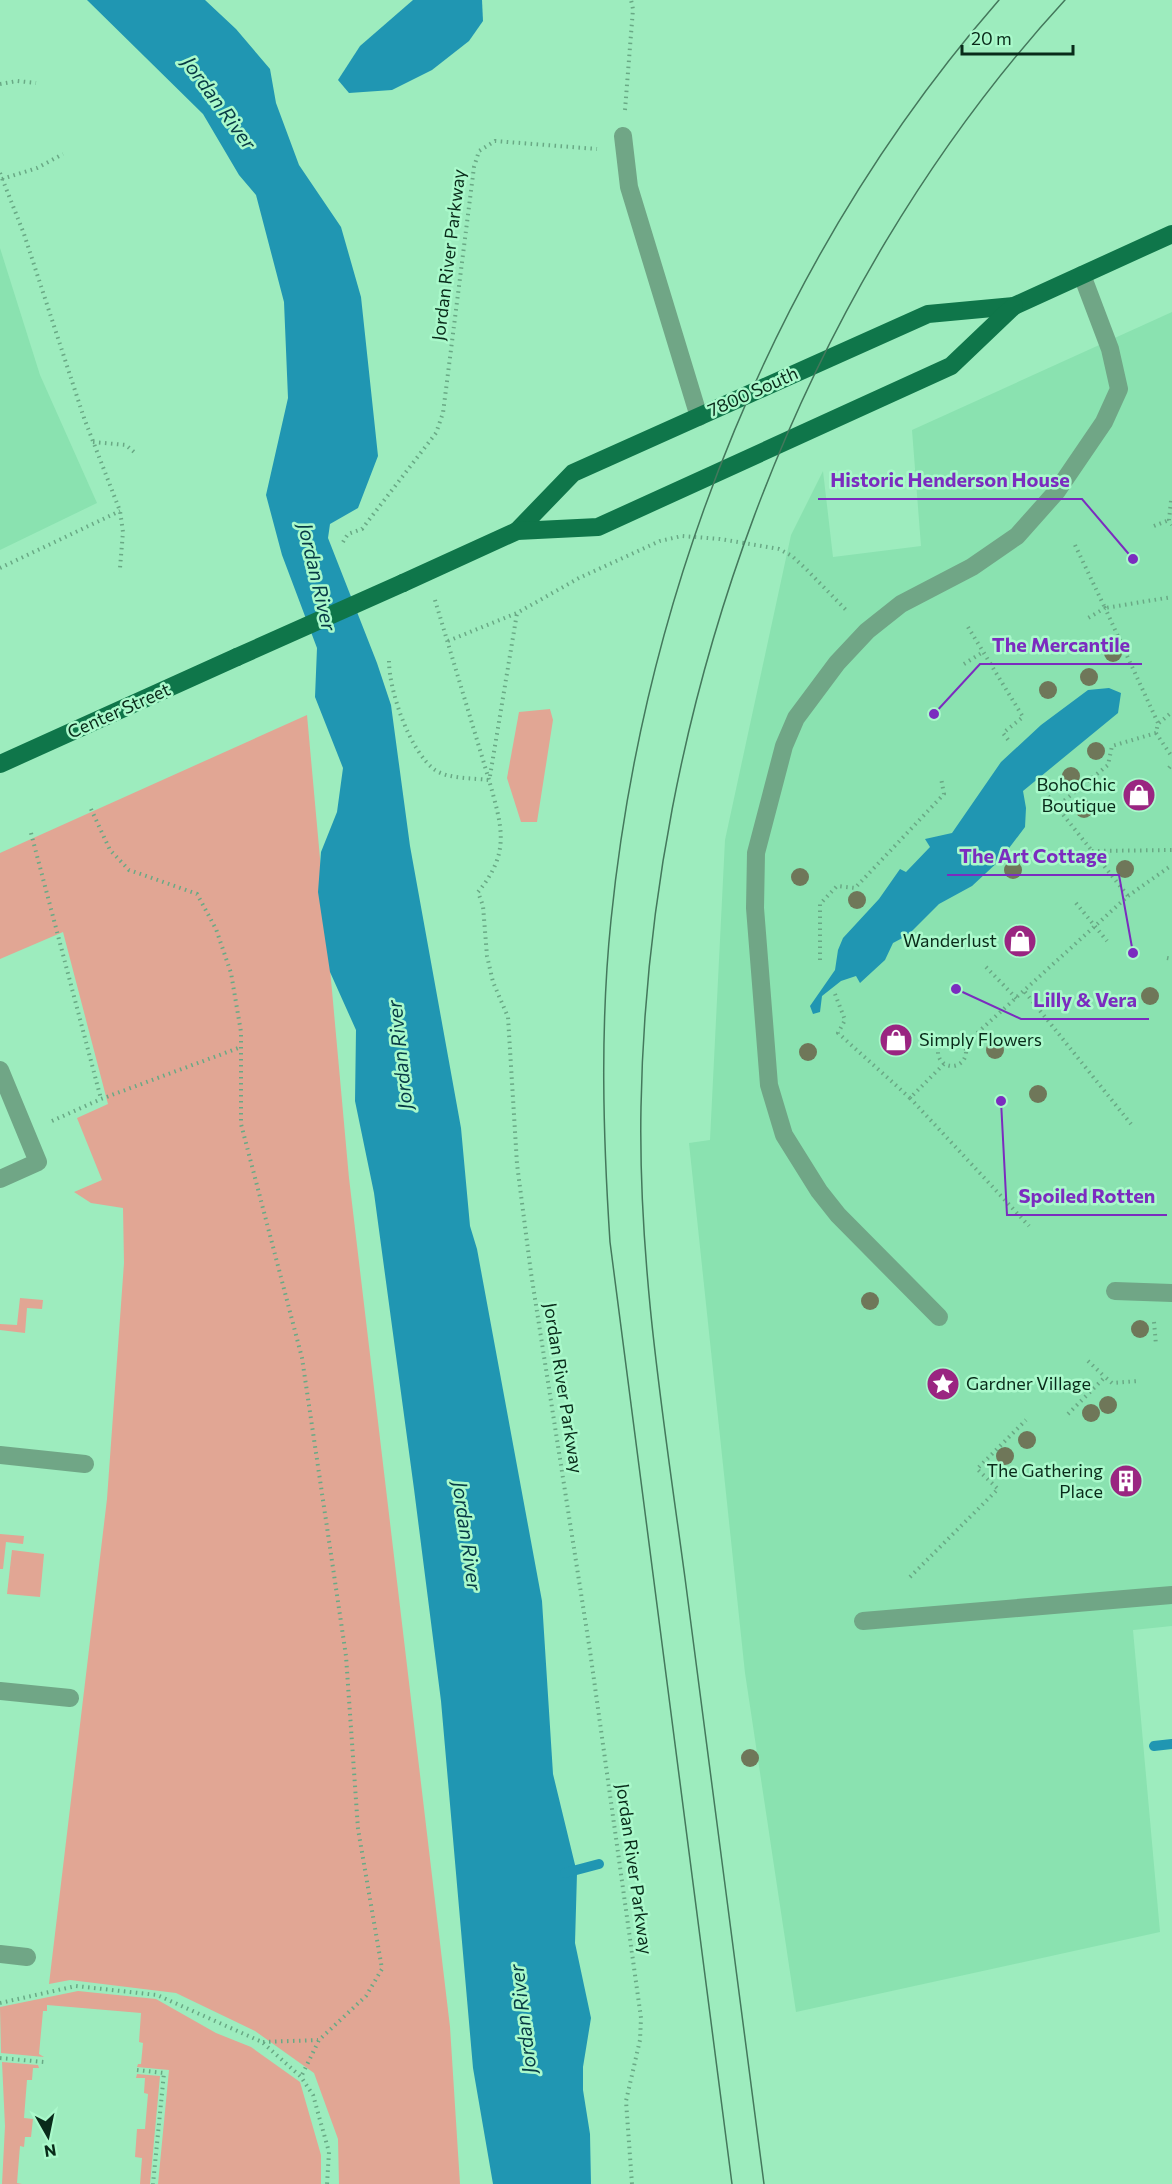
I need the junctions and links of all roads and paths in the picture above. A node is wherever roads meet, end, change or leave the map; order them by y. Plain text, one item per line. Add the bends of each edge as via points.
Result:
1 (630, 0) edge
2 (36, 83) dead end
3 (0, 84) edge
4 (623, 136) junction
5 (63, 154) dead end
6 (0, 174) edge
7 (2, 179) junction
8 (1172, 234) edge
9 (1083, 275) junction
10 (1014, 306) junction
11 (699, 417) junction
12 (93, 442) junction
13 (134, 452) dead end
14 (1171, 501) edge
15 (120, 512) junction
16 (1170, 523) edge
17 (1154, 526) dead end
18 (517, 531) junction
19 (344, 542) dead end
20 (1076, 545) dead end
21 (0, 568) edge
22 (120, 568) dead end
23 (426, 573) junction
24 (1172, 598) edge
25 (1105, 608) junction
26 (517, 613) junction
27 (1088, 618) dead end
28 (968, 627) dead end
29 (867, 631) junction
30 (448, 641) junction
31 (983, 652) junction
32 (237, 657) joint
33 (389, 661) dead end
34 (964, 664) dead end
35 (1172, 712) edge
36 (1158, 723) junction
37 (1156, 733) junction
38 (1009, 741) dead end
39 (1172, 757) edge
40 (0, 764) edge
41 (940, 778) dead end
42 (489, 780) junction
43 (1041, 787) dead end
44 (1055, 807) junction
45 (91, 809) dead end
46 (31, 833) dead end
47 (1172, 850) edge
48 (1092, 851) junction
49 (1172, 865) edge
50 (1128, 896) junction
51 (1076, 903) dead end
52 (1095, 926) junction
53 (1107, 941) dead end
54 (820, 960) dead end
55 (986, 967) dead end
56 (1025, 992) junction
57 (835, 994) dead end
58 (1017, 999) junction
59 (964, 1045) junction
60 (241, 1047) junction
61 (944, 1064) junction
62 (0, 1070) edge
63 (910, 1098) junction
64 (100, 1099) junction
65 (45, 1124) dead end
66 (1131, 1124) dead end
67 (0, 1179) edge
68 (1029, 1226) dead end
69 (1115, 1291) dead end
70 (1172, 1293) edge
71 (939, 1317) dead end
72 (1154, 1322) dead end
73 (1156, 1345) dead end
74 (1088, 1361) dead end
75 (1105, 1377) junction
76 (1138, 1381) dead end
77 (1068, 1414) dead end
78 (1026, 1420) dead end
79 (0, 1455) edge
80 (85, 1464) dead end
81 (910, 1577) dead end
82 (1172, 1595) edge
83 (863, 1621) dead end
84 (0, 1691) edge
85 (70, 1698) dead end
86 (0, 1954) edge
87 (27, 1957) dead end
88 (0, 2003) edge
89 (319, 2040) junction
90 (262, 2042) junction
91 (0, 2058) edge
92 (44, 2062) dead end
93 (137, 2070) dead end
94 (301, 2077) junction
95 (153, 2184) edge
96 (327, 2184) edge
97 (632, 2184) edge

1 - 4 path via 633,9
2 - 3 path
4 - 11 street via 628,187
4 - 19 path, Jordan River Parkway via 594,150 495,141 479,151 443,413 436,433 362,529 348,534
5 - 7 path via 37,168
6 - 7 path
7 - 12 path
8 - 9 main road, 7800 South
9 - 10 main road, 7800 South
9 - 29 street via 1110,349 1119,389 1104,422 1057,491 1017,536 972,567 901,604
10 - 11 main road, 7800 South via 928,314
10 - 18 main road, 7800 South via 951,366 598,527
11 - 18 main road, 7800 South via 573,473
12 - 13 path via 126,445
12 - 15 path
14 - 16 path
15 - 21 path
15 - 22 path
16 - 17 path
18 - 23 main road, 7800 South
20 - 25 path
23 - 30 path, Jordan River Parkway
23 - 32 main road, 7800 South, bridge
24 - 25 path
25 - 27 path
25 - 36 path
26 - 29 path via 579,578 660,541 704,537 768,546 792,556
26 - 30 path
26 - 42 path
28 - 31 path
29 - 71 street via 837,663 796,718 784,746 759,836 755,908 769,1085 784,1135 819,1191
30 - 42 path, Jordan River Parkway
31 - 34 path
31 - 38 path via 1023,717 1003,733
32 - 40 main road, Center Street
33 - 42 path via 390,680 421,758 436,771
35 - 36 path
36 - 37 path
37 - 39 path
37 - 44 path via 1113,746 1108,765
41 - 54 path via 944,794 855,888 837,886 820,904
42 - 97 path, Jordan River Parkway via 497,809 500,857 478,892 483,906 486,956 508,1017 517,1164 530,1262 641,2018 626,2100
43 - 44 path
44 - 48 path
45 - 60 path via 110,850 129,870 197,894 216,929 231,973
46 - 64 path
47 - 48 path
48 - 50 path
49 - 50 path
50 - 52 path
51 - 52 path
52 - 53 path
52 - 56 path
55 - 58 path
56 - 58 path
56 - 66 path
57 - 63 path via 845,1020 838,1033
58 - 59 path
59 - 61 path via 965,1056 960,1064
59 - 61 path via 954,1038 942,1043 938,1055
60 - 64 path
60 - 89 path via 241,1124 302,1358 315,1442 346,1656 358,1829 382,1969 366,1996
61 - 63 path
62 - 67 street via 38,1162
63 - 68 path
64 - 65 path
69 - 70 street
72 - 73 path
74 - 75 path
75 - 76 path via 1112,1383
75 - 77 path
78 - 81 path via 977,1469 998,1489
79 - 80 street
82 - 83 street
84 - 85 street
86 - 87 street
88 - 90 path via 76,1986 157,1995
89 - 90 path
89 - 94 path
90 - 94 path
91 - 92 path
93 - 95 path via 164,2073
94 - 96 path via 313,2095 329,2152

